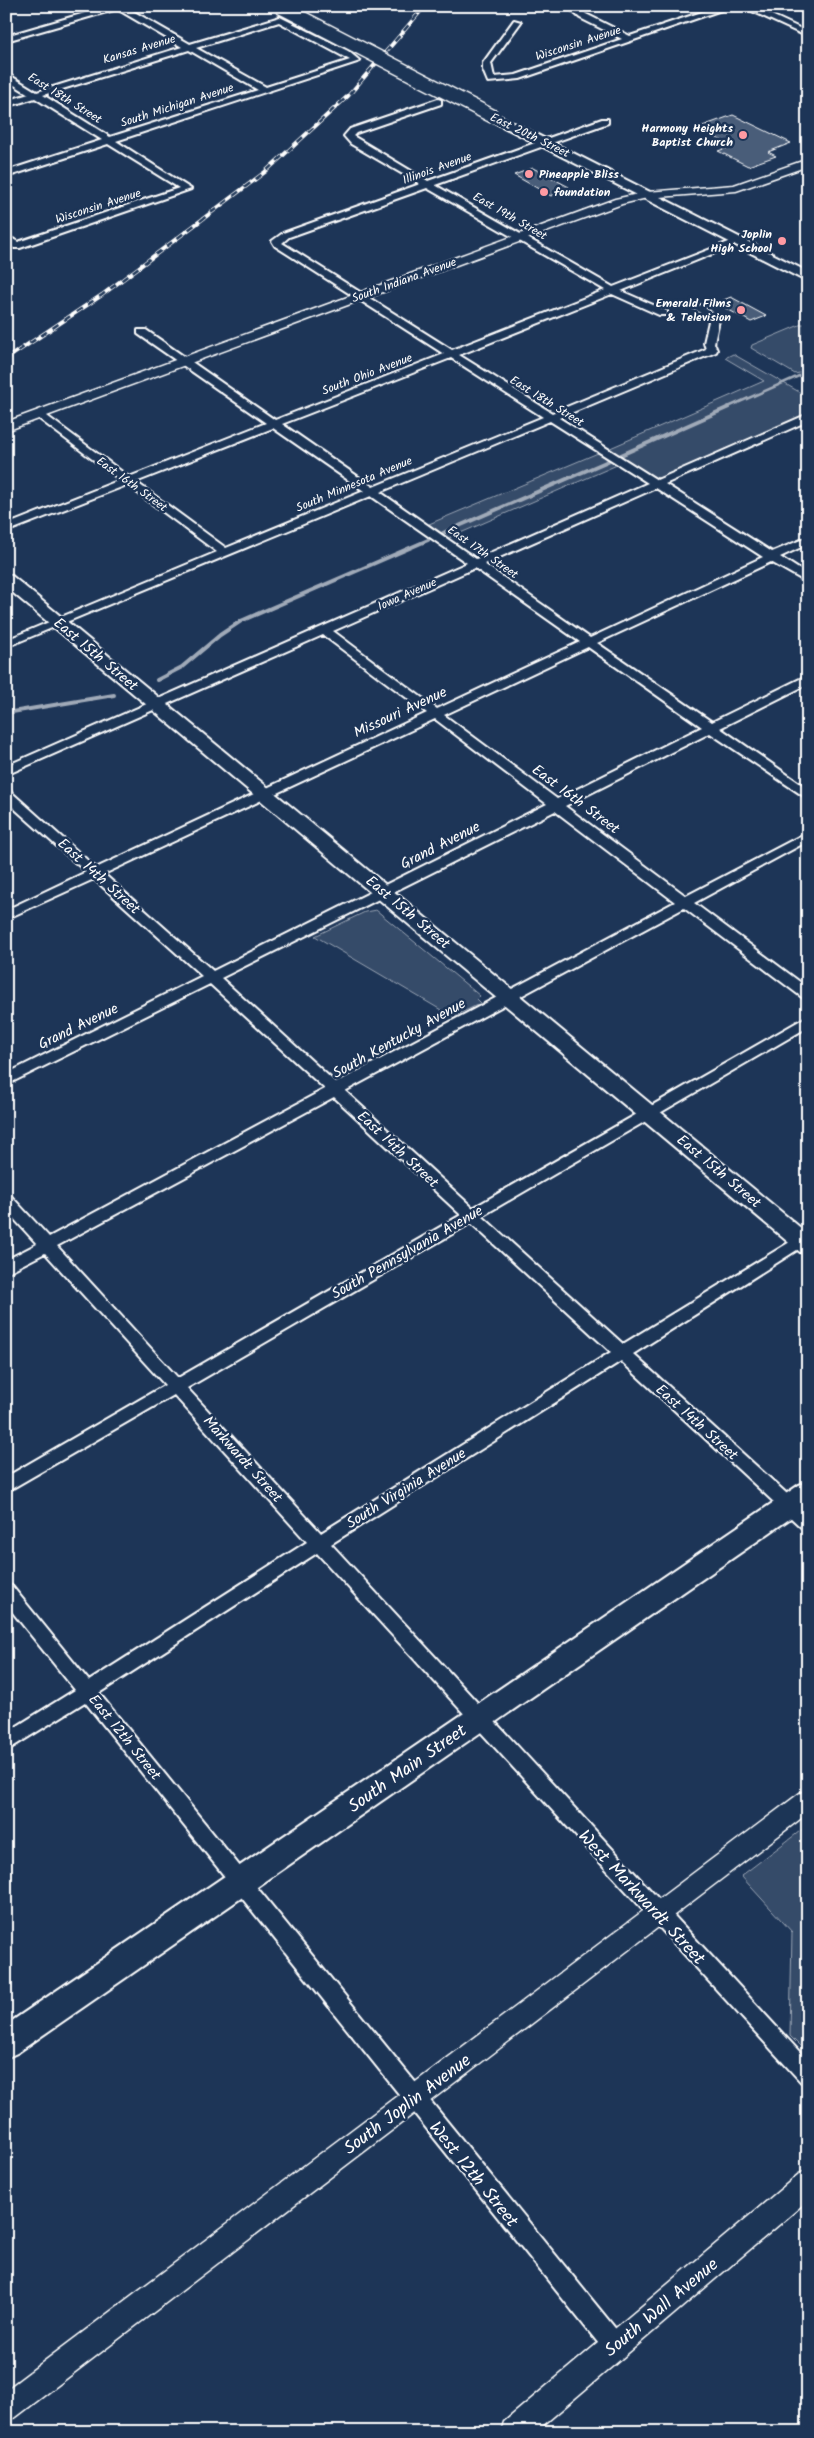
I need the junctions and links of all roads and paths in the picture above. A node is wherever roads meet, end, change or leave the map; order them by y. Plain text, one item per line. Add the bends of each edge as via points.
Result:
1 (119, 6) edge
2 (279, 6) edge
3 (556, 6) edge
4 (729, 6) edge
5 (745, 6) edge
6 (572, 7) edge
7 (517, 22) dead end
8 (808, 35) edge
9 (6, 39) edge
10 (630, 40) junction
11 (189, 47) junction
12 (356, 61) joint
13 (6, 76) edge
14 (264, 90) junction
15 (35, 94) junction
16 (438, 102) dead end
17 (6, 104) edge
18 (605, 120) dead end
19 (108, 140) junction
20 (545, 142) junction
21 (808, 162) edge
22 (6, 174) edge
23 (430, 184) junction
24 (186, 189) joint
25 (700, 192) junction
26 (647, 195) junction
27 (684, 214) junction
28 (521, 236) junction
29 (6, 238) edge
30 (277, 241) joint
31 (737, 242) junction
32 (808, 278) edge
33 (614, 291) junction
34 (358, 297) junction
35 (698, 307) dead end
36 (663, 313) dead end
37 (142, 332) dead end
38 (450, 355) junction
39 (184, 361) junction
40 (39, 415) junction
41 (550, 417) junction
42 (808, 417) edge
43 (274, 424) junction
44 (6, 427) edge
45 (129, 481) junction
46 (657, 485) junction
47 (371, 492) junction
48 (6, 529) edge
49 (808, 540) edge
50 (225, 553) junction
51 (772, 557) junction
52 (475, 564) junction
53 (6, 580) edge
54 (808, 580) edge
55 (58, 623) junction
56 (324, 630) junction
57 (587, 642) junction
58 (6, 644) edge
59 (808, 679) edge
60 (156, 704) junction
61 (435, 713) junction
62 (710, 727) junction
63 (6, 771) edge
64 (6, 794) edge
65 (264, 794) junction
66 (808, 795) edge
67 (556, 804) junction
68 (808, 836) edge
69 (96, 873) junction
70 (384, 892) junction
71 (685, 903) junction
72 (6, 915) edge
73 (211, 977) junction
74 (808, 995) edge
75 (509, 996) junction
76 (808, 1021) edge
77 (6, 1080) edge
78 (335, 1092) junction
79 (648, 1113) junction
80 (6, 1200) edge
81 (470, 1216) junction
82 (806, 1241) edge
83 (48, 1245) junction
84 (6, 1267) edge
85 (622, 1353) junction
86 (177, 1386) junction
87 (6, 1485) edge
88 (801, 1507) edge
89 (319, 1543) junction
90 (6, 1591) edge
91 (88, 1691) junction
92 (478, 1718) junction
93 (6, 1743) edge
94 (808, 1800) edge
95 (242, 1883) junction
96 (658, 1914) junction
97 (6, 2043) edge
98 (808, 2075) edge
99 (413, 2099) junction
100 (808, 2183) edge
101 (615, 2346) junction
102 (6, 2407) edge
103 (514, 2432) edge

1 - 9 street
1 - 11 street
2 - 20 main road, East 20th Street, bridge
3 - 6 street
4 - 10 street, Wisconsin Avenue
5 - 8 street
6 - 10 street
7 - 10 street, Wisconsin Avenue via 487,63 491,80 517,77
11 - 12 street, Kansas Avenue via 280,20
11 - 14 street
11 - 15 street, Kansas Avenue
12 - 14 street, South Michigan Avenue
13 - 15 street, East 18th Street
14 - 19 street, South Michigan Avenue
15 - 17 street, Kansas Avenue
15 - 19 street, East 18th Street
16 - 23 street, East 19th Street via 353,131 348,136
18 - 20 street, Illinois Avenue
19 - 22 street, South Michigan Avenue
19 - 24 street, East 18th Street
20 - 23 street, Illinois Avenue
20 - 26 main road, East 20th Street
21 - 25 street, South Indiana Avenue via 744,186
23 - 28 street, East 19th Street
23 - 30 street, Illinois Avenue
24 - 29 street, Wisconsin Avenue via 17,246
25 - 26 street, South Indiana Avenue
25 - 27 street via 691,198
26 - 27 main road, East 20th Street
26 - 28 street, South Indiana Avenue via 619,201
27 - 31 main road, East 20th Street
28 - 33 street, East 19th Street
28 - 34 street, South Indiana Avenue
30 - 34 street, East 18th Street via 280,248
31 - 32 main road, East 20th Street
31 - 33 street, South Ohio Avenue
33 - 36 street, East 19th Street
33 - 38 street, South Ohio Avenue
34 - 38 street, East 18th Street
34 - 39 street, South Indiana Avenue
35 - 41 street, South Minnesota Avenue via 714,320 709,343 712,350
37 - 39 street, East 17th Street
38 - 41 street, East 18th Street
38 - 43 street, South Ohio Avenue
39 - 40 street, South Indiana Avenue
39 - 43 street, East 17th Street
40 - 44 street, South Indiana Avenue
40 - 45 street, East 16th Street
41 - 46 street, East 18th Street
41 - 47 street, South Minnesota Avenue
42 - 46 street, Iowa Avenue
43 - 45 street, South Ohio Avenue
43 - 47 street, East 17th Street
45 - 48 street, South Ohio Avenue
45 - 50 street, East 16th Street
46 - 51 street, East 18th Street
46 - 52 street, Iowa Avenue
47 - 50 street, South Minnesota Avenue
47 - 52 street, East 17th Street
49 - 51 street, Missouri Avenue
50 - 55 street, South Minnesota Avenue
51 - 54 street, East 18th Street
51 - 57 street, Missouri Avenue
52 - 56 street, Iowa Avenue
52 - 57 street, East 17th Street
53 - 55 main road, East 15th Street
55 - 58 street, South Minnesota Avenue
55 - 60 main road, East 15th Street
56 - 60 street, Iowa Avenue
56 - 61 street, East 16th Street
57 - 61 street, Missouri Avenue
57 - 62 street, East 17th Street
59 - 62 street, Grand Avenue
60 - 63 street, Iowa Avenue
60 - 65 main road, East 15th Street
61 - 65 street, Missouri Avenue
61 - 67 street, East 16th Street
62 - 66 street, East 17th Street
62 - 67 street, Grand Avenue
64 - 69 street, East 14th Street
65 - 69 street, Missouri Avenue
65 - 70 main road, East 15th Street
67 - 70 street, Grand Avenue
67 - 71 street, East 16th Street
68 - 71 street, South Kentucky Avenue
69 - 72 street, Missouri Avenue
69 - 73 street, East 14th Street
70 - 73 street, Grand Avenue
70 - 75 main road, East 15th Street
71 - 74 street, East 16th Street
71 - 75 street, South Kentucky Avenue
73 - 77 street, Grand Avenue
73 - 78 street, East 14th Street
75 - 78 street, South Kentucky Avenue
75 - 79 main road, East 15th Street
76 - 79 street, South Pennsylvania Avenue
78 - 81 street, East 14th Street
78 - 83 street, South Kentucky Avenue
79 - 81 street, South Pennsylvania Avenue
79 - 82 main road, East 15th Street
80 - 83 street, Markwardt Street
81 - 85 street, East 14th Street
81 - 86 street, South Pennsylvania Avenue
82 - 85 street, South Virginia Avenue
83 - 84 street, South Kentucky Avenue
83 - 86 street, Markwardt Street
85 - 88 street, East 14th Street
85 - 89 street, South Virginia Avenue
86 - 87 street, South Pennsylvania Avenue
86 - 89 street, Markwardt Street
88 - 92 main road, South Main Street
89 - 91 street, South Virginia Avenue
89 - 92 street, Markwardt Street
90 - 91 street, East 12th Street
91 - 93 street, South Virginia Avenue
91 - 95 street, East 12th Street
92 - 95 main road, South Main Street
92 - 96 street, West Markwardt Street
94 - 96 street, South Joplin Avenue
95 - 97 main road, South Main Street
95 - 99 street, West 12th Street
96 - 98 street, West Markwardt Street
96 - 99 street, South Joplin Avenue
99 - 101 street, West 12th Street
99 - 102 street, South Joplin Avenue
100 - 101 street, South Wall Avenue
101 - 103 street, South Wall Avenue

